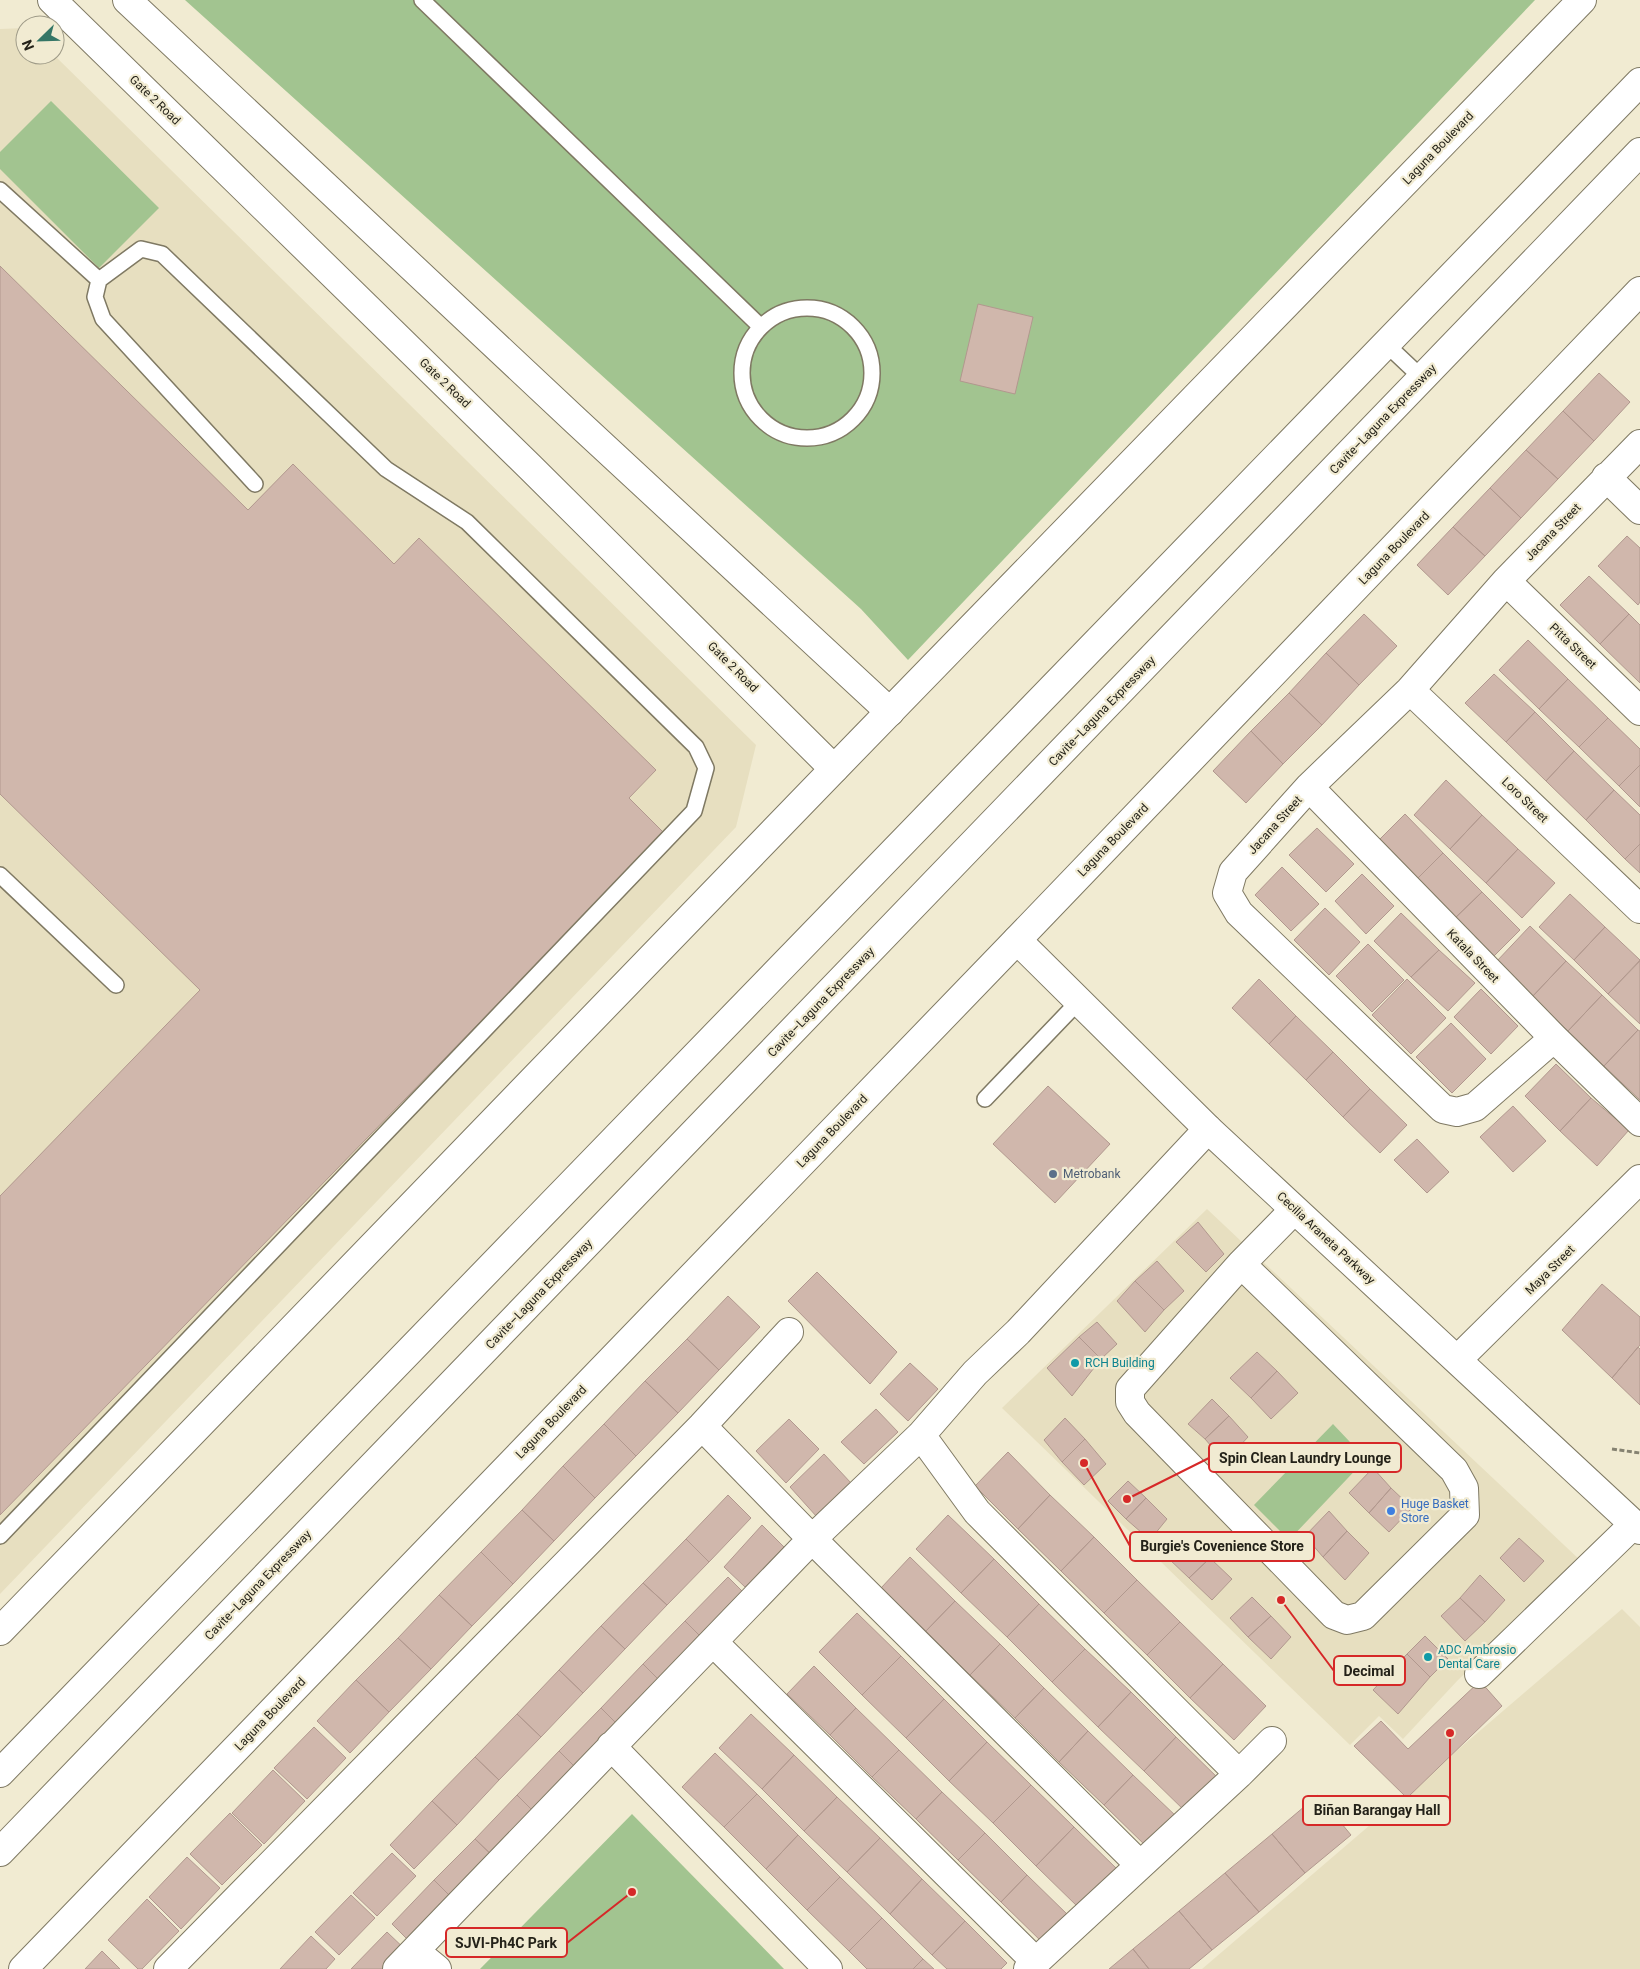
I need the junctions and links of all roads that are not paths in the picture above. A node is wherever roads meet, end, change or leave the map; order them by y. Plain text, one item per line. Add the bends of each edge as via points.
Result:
1 (52, 0) edge
2 (127, 0) edge
3 (422, 0) edge
4 (1582, 0) edge
5 (1640, 82) edge
6 (1640, 152) edge
7 (0, 190) edge
8 (99, 280) junction
9 (1640, 292) edge
10 (760, 326) junction
11 (1386, 344) junction
12 (1422, 378) junction
13 (1640, 444) edge
14 (1606, 477) junction
15 (255, 484) dead end
16 (1640, 510) edge
17 (1506, 581) junction
18 (1410, 690) junction
19 (1640, 711) edge
20 (890, 712) junction
21 (834, 768) junction
22 (1309, 787) junction
23 (0, 875) edge
24 (1640, 910) edge
25 (1017, 940) junction
26 (116, 985) dead end
27 (1079, 1001) junction
28 (1554, 1038) junction
29 (985, 1099) dead end
30 (1640, 1122) edge
31 (1208, 1129) junction
32 (1640, 1179) edge
33 (1294, 1210) junction
34 (1242, 1264) junction
35 (789, 1332) dead end
36 (1458, 1359) junction
37 (702, 1426) junction
38 (921, 1435) junction
39 (1637, 1527) edge
40 (0, 1536) edge
41 (812, 1539) junction
42 (0, 1631) edge
43 (713, 1642) junction
44 (1479, 1674) dead end
45 (1272, 1741) dead end
46 (611, 1746) junction
47 (0, 1773) edge
48 (1239, 1774) junction
49 (0, 1852) edge
50 (1140, 1865) junction
51 (406, 1960) edge
52 (819, 1966) edge
53 (1032, 1966) edge
54 (23, 1969) edge
55 (168, 1969) edge
56 (437, 1969) edge

1 - 21 main road, Gate 2 Road
2 - 20 main road
3 - 10 lane
4 - 20 main road, Laguna Boulevard
5 - 11 main road
6 - 12 main road, Cavite–Laguna Expressway
7 - 8 lane
8 - 15 lane via 95,297 103,319
8 - 40 lane via 141,249 162,254 386,469 467,522 696,746 706,768 694,811
9 - 25 main road, Laguna Boulevard
10 - 10 lane via 749,341 742,375 744,392 763,422 795,437 813,438 845,426 859,412 868,395 872,376 870,356 862,338 849,323 832,312 813,307 794,308
11 - 12 lane
11 - 47 main road
12 - 49 main road, Cavite–Laguna Expressway
13 - 14 main road, Jacana Street
14 - 16 main road
14 - 17 main road, Jacana Street
17 - 18 main road, Jacana Street
17 - 19 main road, Pitta Street
18 - 22 main road, Jacana Street
18 - 24 main road, Loro Street
20 - 21 main road, Laguna Boulevard
21 - 42 main road, Laguna Boulevard
22 - 28 main road, Katala Street
22 - 28 main road, Jacana Street via 1233,872 1227,893 1239,913 1443,1109 1457,1112 1475,1107
23 - 26 lane
25 - 27 main road, Cecilia Araneta Parkway
25 - 54 main road, Laguna Boulevard
27 - 29 lane
27 - 31 main road, Cecilia Araneta Parkway
28 - 30 main road, Katala Street
31 - 33 main road, Cecilia Araneta Parkway
31 - 38 main road via 1018,1332 975,1373
32 - 36 main road, Maya Street
33 - 34 main road
33 - 36 main road, Cecilia Araneta Parkway
34 - 34 main road via 1130,1389 1130,1402 1137,1413 1334,1615 1347,1620 1363,1616 1465,1515 1464,1488 1454,1470
35 - 37 main road
36 - 39 main road, Cecilia Araneta Parkway
37 - 41 main road
37 - 55 main road
38 - 41 main road
38 - 48 main road via 977,1512
39 - 44 main road
41 - 43 main road
41 - 50 main road
43 - 46 main road
43 - 53 main road
45 - 48 main road
46 - 51 main road
46 - 52 main road
48 - 50 main road
50 - 53 main road
51 - 56 main road

